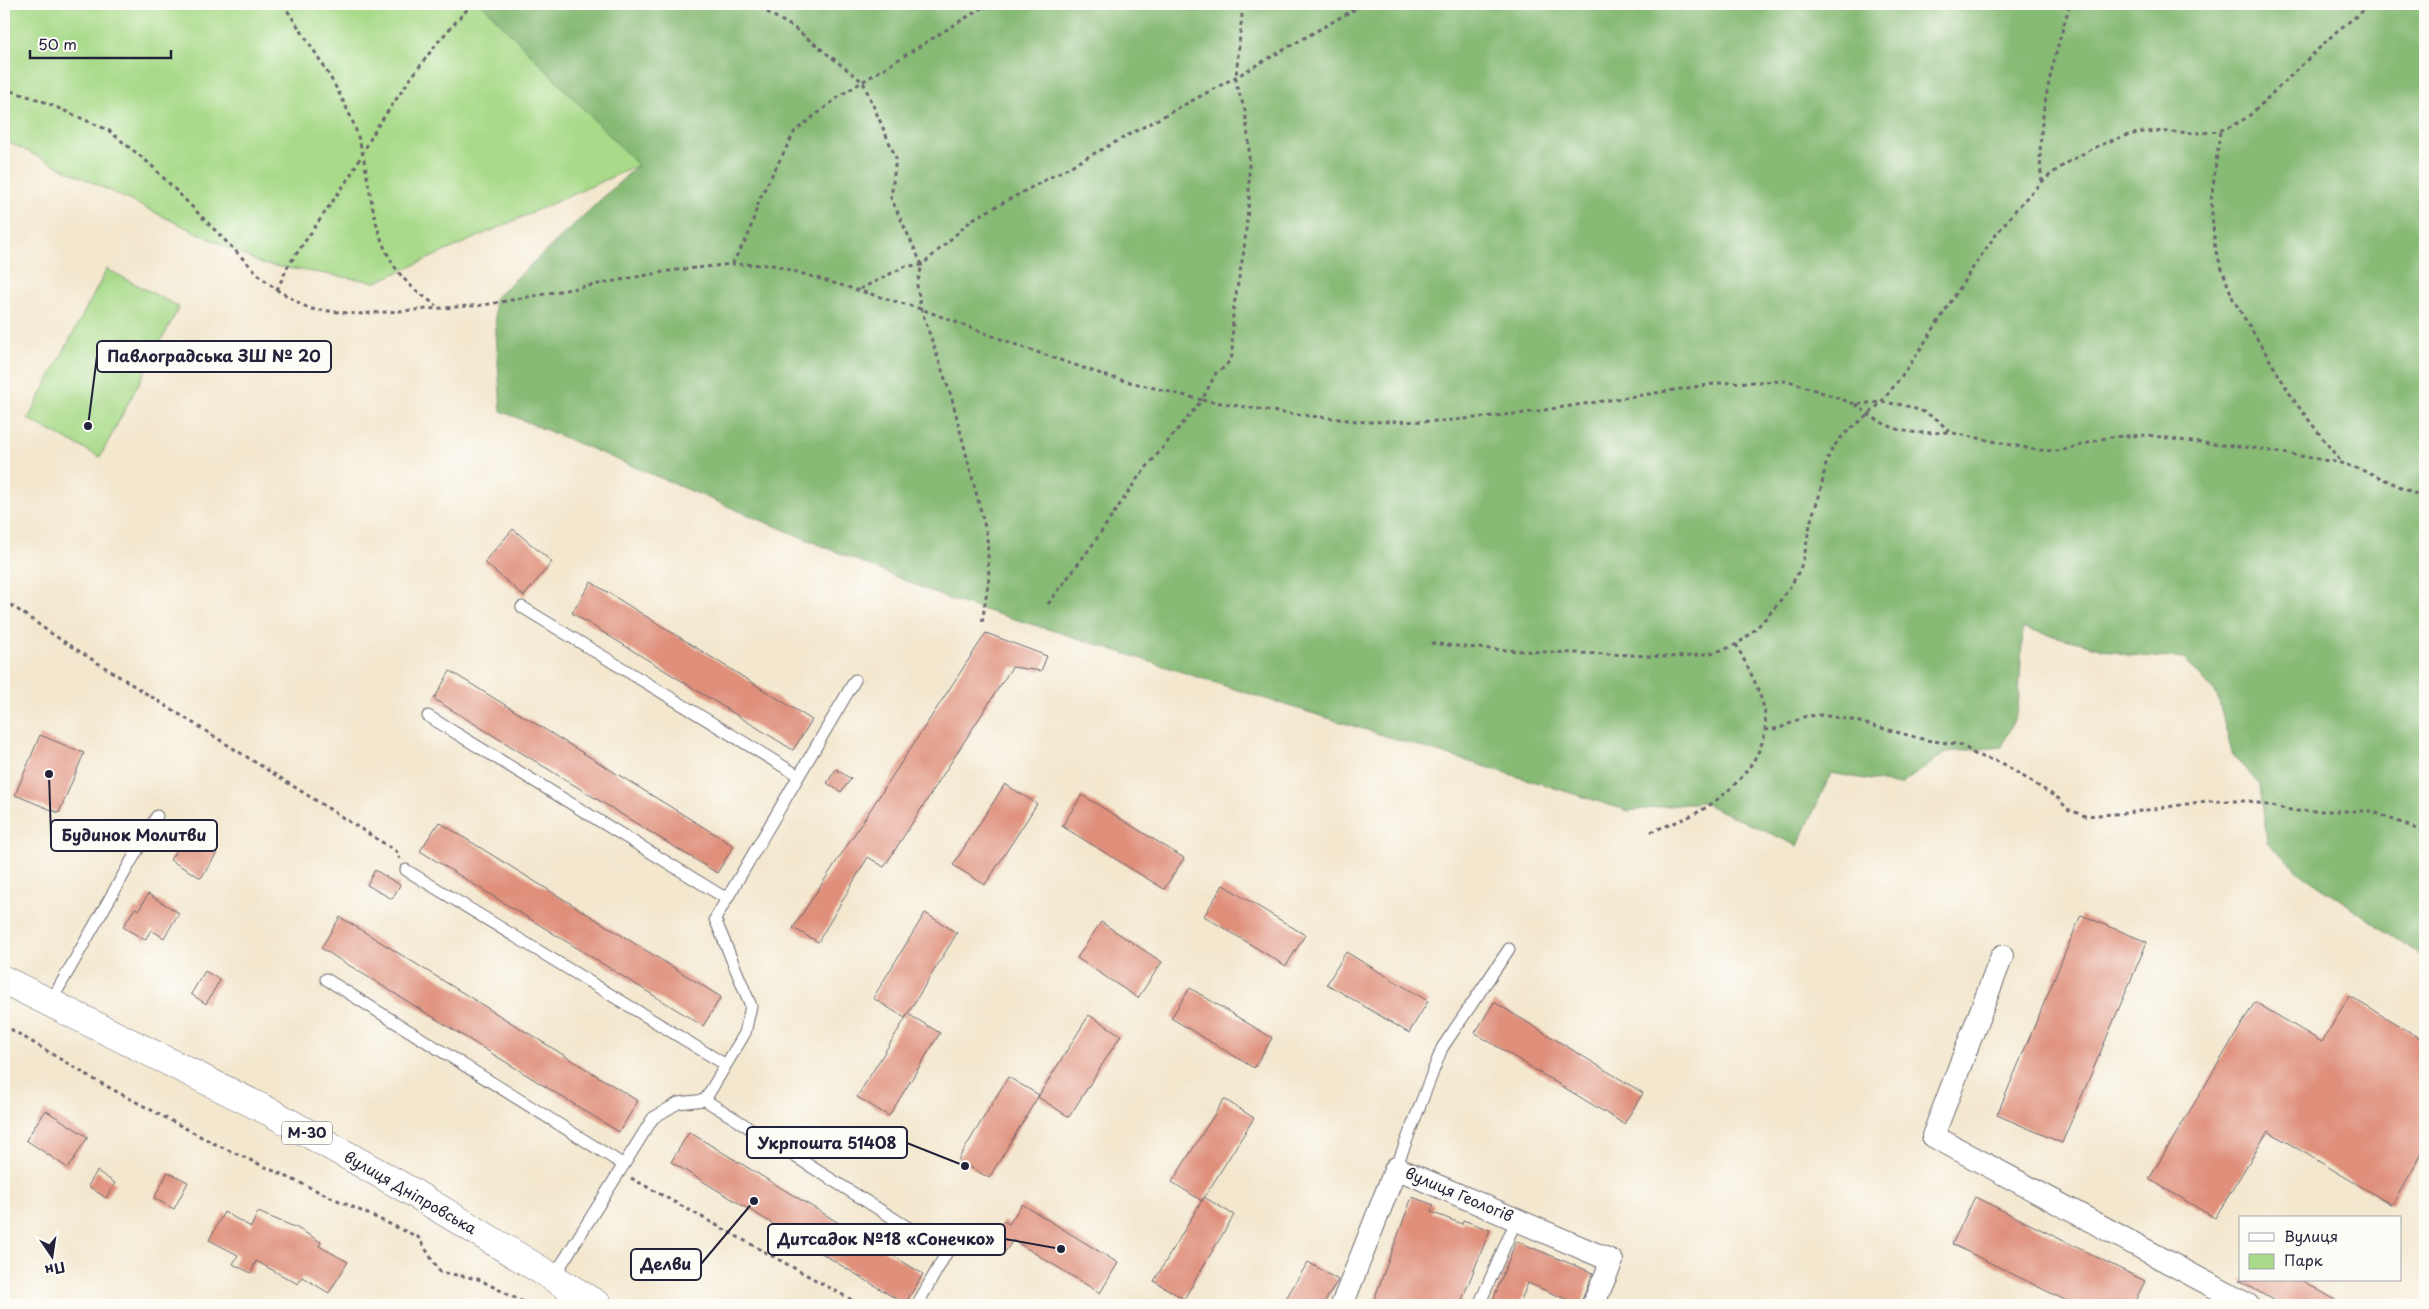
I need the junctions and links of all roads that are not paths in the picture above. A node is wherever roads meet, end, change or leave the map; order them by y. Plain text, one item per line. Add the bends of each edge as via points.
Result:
1 (522, 607) dead end
2 (855, 680) dead end
3 (428, 716) dead end
4 (799, 776) junction
5 (157, 816) dead end
6 (406, 870) road end
7 (727, 899) junction
8 (1508, 949) dead end
9 (2002, 956) dead end
10 (326, 979) dead end
11 (4, 980) edge
12 (50, 1003) junction
13 (726, 1065) junction
14 (705, 1100) junction
15 (622, 1168) junction
16 (1396, 1168) junction
17 (1518, 1220) junction
18 (553, 1278) junction
19 (598, 1305) edge
20 (917, 1305) edge
21 (1342, 1305) edge
22 (1479, 1305) edge
23 (1593, 1305) edge
24 (2248, 1305) edge

1 - 4 lane
2 - 4 lane
3 - 7 lane
4 - 7 lane
5 - 12 lane
6 - 13 lane
7 - 13 lane via 715,919 751,1006 745,1033
8 - 16 lane via 1442,1048
9 - 24 street via 1934,1136
10 - 15 lane
11 - 12 highway, вулиця Дніпровська / М-30
12 - 18 highway, вулиця Дніпровська / М-30 via 272,1113 412,1192
13 - 14 lane
14 - 15 lane via 678,1103 653,1118
14 - 20 lane via 947,1252
15 - 18 lane
16 - 17 street, вулиця Геологів
16 - 21 street, вулиця Геологів
17 - 22 lane
17 - 23 street, вулиця Геологів via 1612,1261
18 - 19 highway, вулиця Дніпровська / М-30

